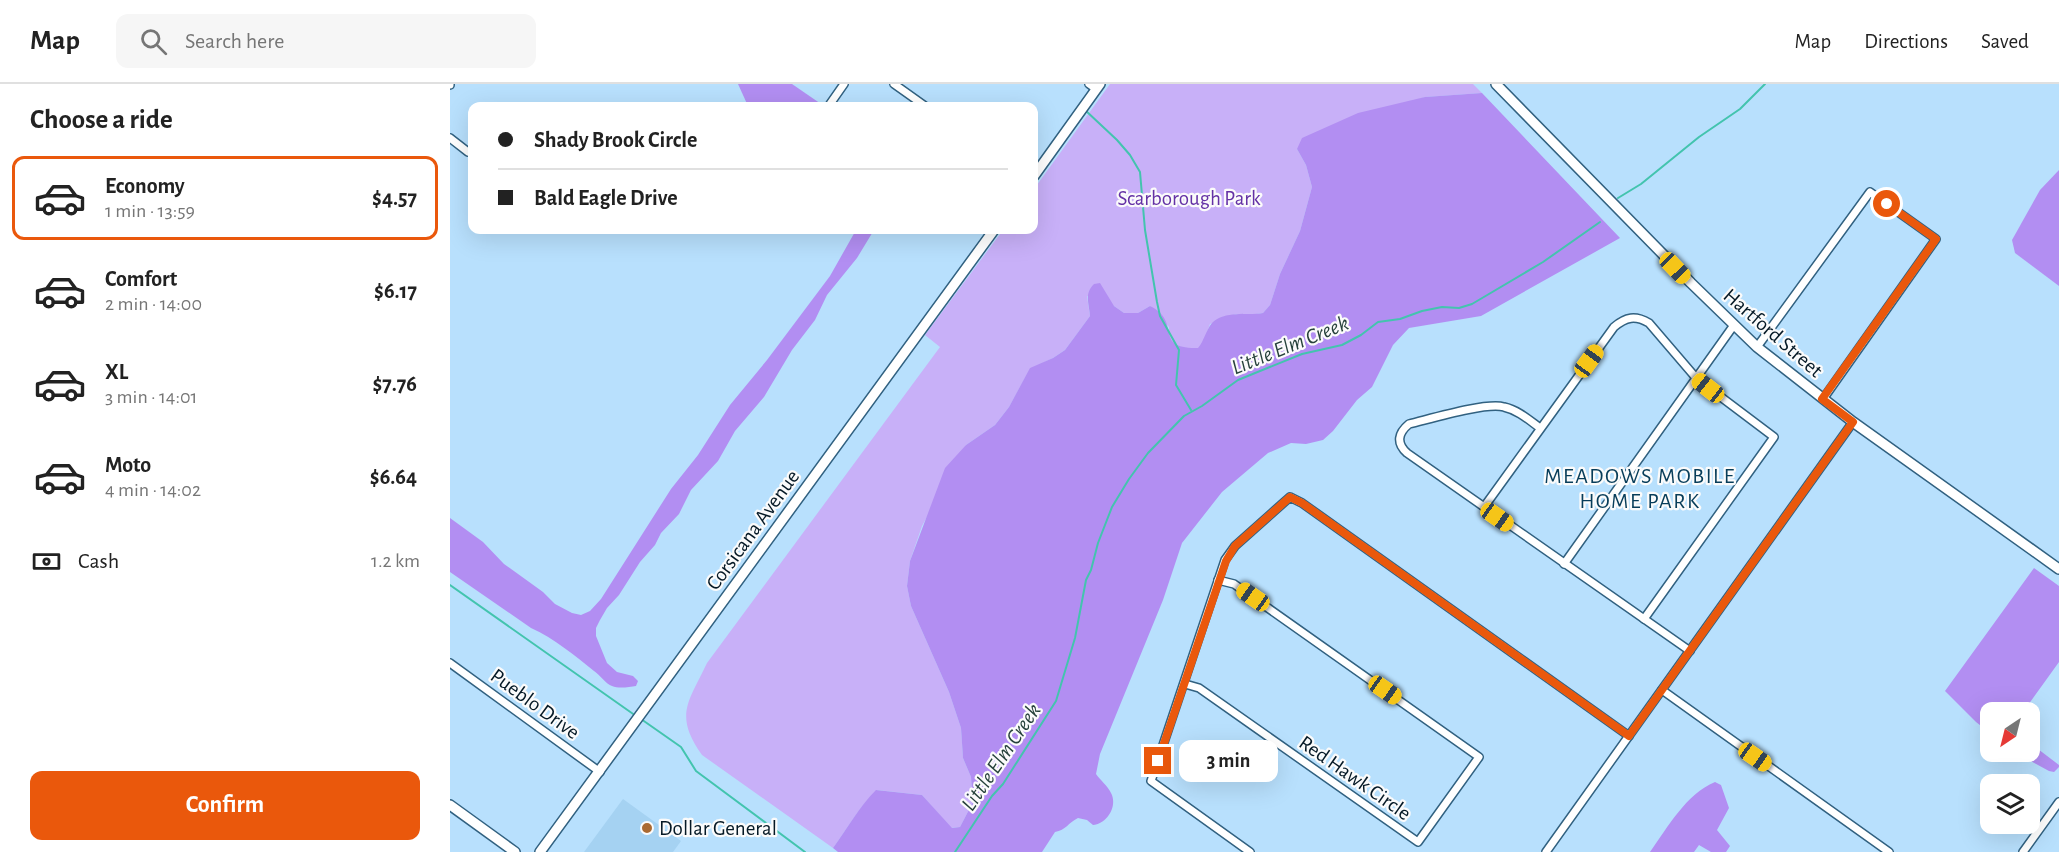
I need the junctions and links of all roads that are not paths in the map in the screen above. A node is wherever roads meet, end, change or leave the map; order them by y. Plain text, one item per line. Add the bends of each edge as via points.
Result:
1 (843, 84) edge
2 (894, 84) edge
3 (1496, 84) edge
4 (1095, 86) edge
5 (831, 102) edge
6 (919, 102) edge
7 (450, 138) edge
8 (468, 152) dead end
9 (1038, 170) edge
10 (991, 234) edge
11 (1734, 326) junction
12 (1757, 347) junction
13 (1696, 379) junction
14 (1822, 399) junction
15 (1853, 422) junction
16 (1540, 428) junction
17 (1484, 507) junction
18 (1564, 564) junction
19 (2059, 569) edge
20 (1218, 580) junction
21 (1644, 618) junction
22 (1689, 651) junction
23 (450, 663) edge
24 (1185, 684) junction
25 (1662, 690) junction
26 (1629, 736) junction
27 (600, 772) junction
28 (2059, 802) edge
29 (450, 805) edge
30 (515, 852) edge
31 (540, 852) edge
32 (1250, 852) edge
33 (1546, 852) edge
34 (1888, 852) edge
35 (2023, 852) edge

1 - 5 street
2 - 6 street
3 - 11 street, Hartford Street
4 - 9 street
7 - 8 street
10 - 27 street, Corsicana Avenue
11 - 12 street, Hartford Street
11 - 13 street
12 - 14 street, Hartford Street
12 - 14 street via 1870,192 1936,239
13 - 16 street via 1649,323 1640,317 1622,320
13 - 18 street
13 - 21 street via 1774,437
14 - 15 street, Hartford Street
15 - 19 street, Hartford Street
15 - 22 street
16 - 17 street
16 - 17 street via 1502,406 1409,424 1403,429 1399,436 1402,449
17 - 18 street
18 - 21 street
20 - 24 street
20 - 24 street, Red Hawk Circle via 1234,584 1479,757 1418,842 1199,688
20 - 26 street via 1235,546 1290,497
21 - 22 street
22 - 25 street
23 - 27 street, Pueblo Drive
24 - 32 street via 1151,781
25 - 26 street
25 - 34 street
26 - 33 street
27 - 31 street, Corsicana Avenue
28 - 35 street
29 - 30 street

